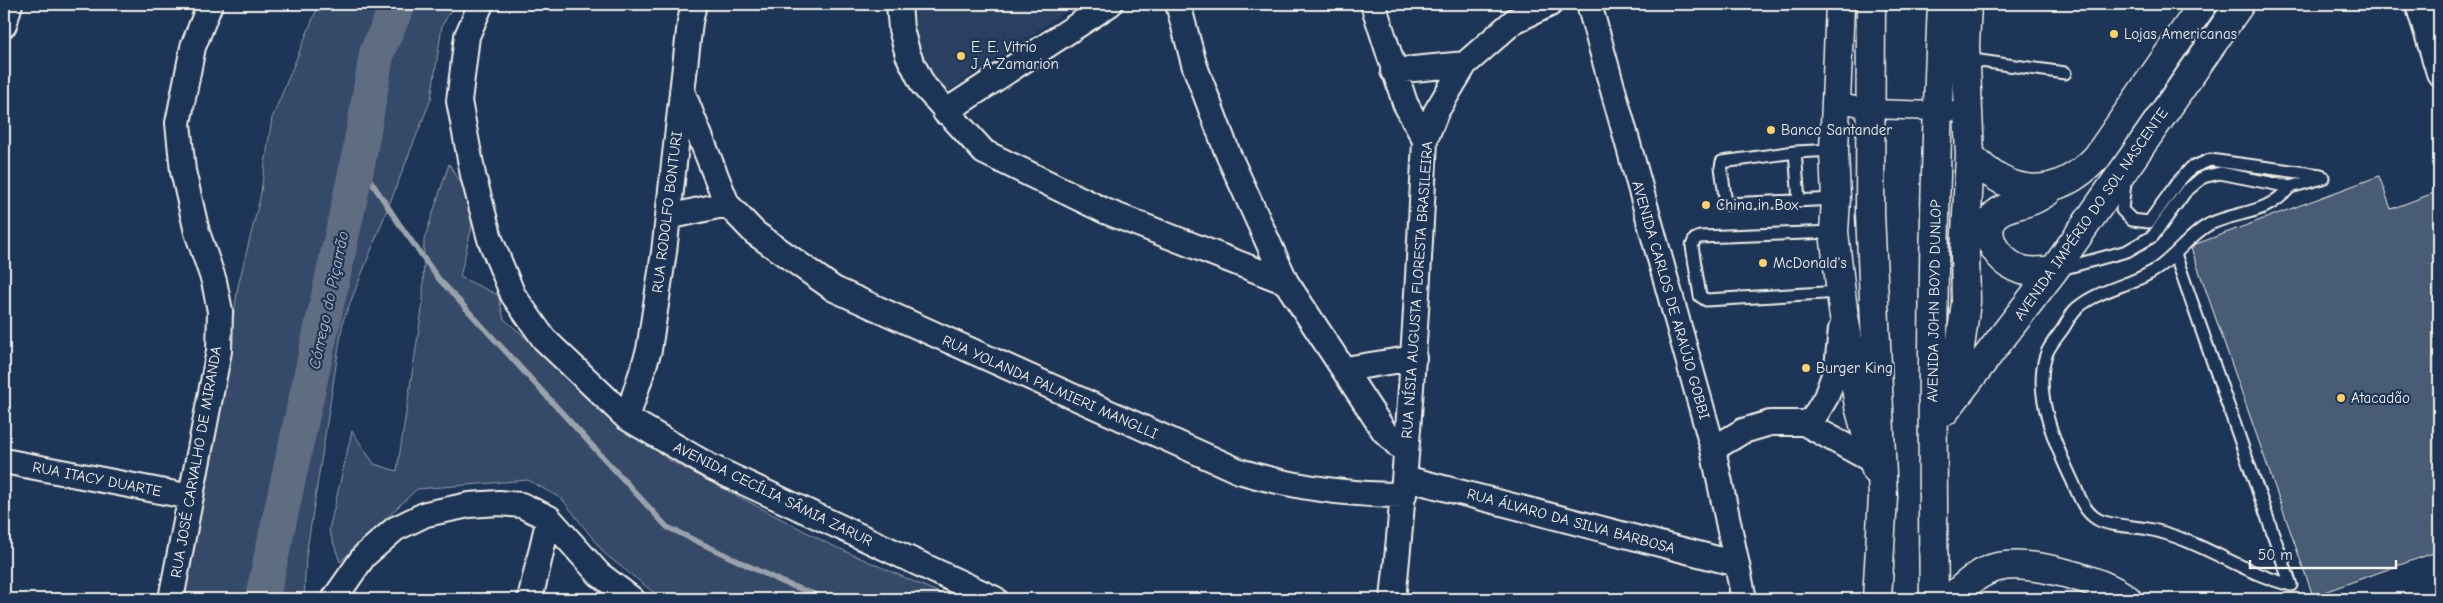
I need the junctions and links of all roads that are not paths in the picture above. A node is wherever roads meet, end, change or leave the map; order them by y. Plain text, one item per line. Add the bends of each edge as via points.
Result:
1 (10, 4) edge
2 (210, 4) edge
3 (481, 4) edge
4 (694, 4) edge
5 (899, 4) edge
6 (1110, 4) edge
7 (1178, 4) edge
8 (1373, 4) edge
9 (1550, 4) edge
10 (1589, 4) edge
11 (1840, 4) edge
12 (1871, 4) edge
13 (1942, 4) edge
14 (1967, 4) edge
15 (2203, 4) edge
16 (2240, 4) edge
17 (2418, 4) edge
18 (4, 25) edge
19 (1966, 59) junction
20 (1465, 64) junction
21 (1393, 71) junction
22 (2066, 73) dead end
23 (2439, 74) edge
24 (682, 91) junction
25 (1836, 102) junction
26 (1870, 109) junction
27 (1938, 111) junction
28 (945, 112) junction
29 (1968, 112) junction
30 (1425, 140) junction
31 (1834, 150) junction
32 (1795, 152) junction
33 (1970, 155) junction
34 (2130, 160) junction
35 (2290, 186) junction
36 (2052, 187) junction
37 (1836, 199) junction
38 (1799, 200) junction
39 (727, 204) junction
40 (668, 217) junction
41 (1834, 232) junction
42 (2174, 254) junction
43 (2054, 270) junction
44 (1286, 282) junction
45 (1842, 301) junction
46 (1414, 358) junction
47 (1345, 369) junction
48 (1945, 411) junction
49 (627, 418) junction
50 (1804, 423) junction
51 (1713, 449) junction
52 (1932, 450) junction
53 (1406, 453) junction
54 (4, 461) edge
55 (1873, 461) junction
56 (1404, 486) junction
57 (191, 497) junction
58 (1883, 497) junction
59 (549, 518) junction
60 (1737, 564) junction
61 (171, 599) edge
62 (334, 599) edge
63 (530, 599) edge
64 (632, 599) edge
65 (995, 599) edge
66 (1393, 599) edge
67 (1744, 599) edge
68 (1877, 599) edge
69 (1934, 599) edge
70 (1950, 599) edge
71 (2127, 599) edge

1 - 18 street
2 - 57 street, RUA JOSÉ CARVALHO DE MIRANDA via 193,47 178,124 183,171 220,311 219,351
3 - 49 street, AVENIDA CECÍLIA SÂMIA ZARUR via 467,36 459,101 490,239 513,295 544,339
4 - 24 street, RUA RODOLFO BONTURI
5 - 28 street via 908,55 923,85
6 - 28 street
7 - 44 street via 1194,64 1228,154
8 - 21 street
9 - 20 street, RUA NÍSIA AUGUSTA FLORESTA BRASILEIRA via 1514,21
10 - 51 street, AVENIDA CARLOS DE ARAÚJO GOBBI
11 - 25 main road
12 - 26 main road
13 - 27 main road, AVENIDA JOHN BOYD DUNLOP
14 - 19 main road
15 - 36 main road, AVENIDA IMPÉRIO DO SOL NASCENTE via 2097,157 2083,172
16 - 34 main road, AVENIDA IMPÉRIO DO SOL NASCENTE
17 - 23 street
19 - 22 lane
19 - 29 main road
20 - 21 street
20 - 30 street, RUA NÍSIA AUGUSTA FLORESTA BRASILEIRA via 1436,112
21 - 30 street
24 - 39 street, RUA YOLANDA PALMIERI MANGLLI
24 - 40 street, RUA RODOLFO BONTURI
25 - 26 street
25 - 31 main road
26 - 27 street
26 - 58 main road via 1870,213
27 - 29 street
27 - 52 main road, AVENIDA JOHN BOYD DUNLOP
28 - 44 street via 984,152 1105,211
29 - 33 main road
30 - 46 street, RUA NÍSIA AUGUSTA FLORESTA BRASILEIRA
31 - 32 lane
31 - 37 main road
32 - 38 lane
32 - 38 lane via 1727,160 1721,167 1726,204
33 - 36 main road via 1996,177 2022,188
33 - 48 main road via 1966,302 1960,348
34 - 35 lane via 2122,210 2132,220 2149,222 2191,168 2210,160 2321,175 2323,178
34 - 43 main road, AVENIDA IMPÉRIO DO SOL NASCENTE
35 - 42 lane via 2279,200 2208,224
35 - 43 lane via 2220,173 2203,177 2185,192 2153,236 2127,251
36 - 43 main road, AVENIDA IMPÉRIO DO SOL NASCENTE via 2030,201 2008,207 1993,217 1989,231 1992,245 2008,263 2026,271
37 - 38 lane
37 - 41 main road
39 - 40 street
39 - 56 street, RUA YOLANDA PALMIERI MANGLLI via 755,233 834,289 1238,471 1306,488 1375,495
40 - 49 street, RUA RODOLFO BONTURI via 649,350
41 - 45 main road
41 - 45 lane via 1700,237 1692,246 1700,296 1706,300
42 - 42 lane via 2291,585 2261,576 2189,540 2162,531 2097,519 2084,507 2058,451 2044,409 2047,353 2077,308 2098,295 2153,272
43 - 48 main road, AVENIDA IMPÉRIO DO SOL NASCENTE
44 - 47 street
45 - 50 street via 1837,367 1826,398 1813,419
45 - 55 main road via 1859,406
46 - 47 street
46 - 53 street, RUA NÍSIA AUGUSTA FLORESTA BRASILEIRA
47 - 53 street via 1384,431
48 - 52 main road, AVENIDA IMPÉRIO DO SOL NASCENTE
49 - 65 street, AVENIDA CECÍLIA SÂMIA ZARUR via 711,467
50 - 51 street via 1770,423 1743,431
50 - 55 street
51 - 60 street, AVENIDA CARLOS DE ARAÚJO GOBBI
52 - 69 main road, AVENIDA JOHN BOYD DUNLOP
53 - 56 street, RUA NÍSIA AUGUSTA FLORESTA BRASILEIRA
54 - 57 street, RUA ITACY DUARTE
55 - 58 main road
56 - 60 street, RUA ÁLVARO DA SILVA BARBOSA
56 - 66 street, RUA NÍSIA AUGUSTA FLORESTA BRASILEIRA
57 - 61 street, RUA JOSÉ CARVALHO DE MIRANDA
58 - 68 main road
59 - 62 street via 521,506 499,503 426,514 395,529 364,556
59 - 63 street
59 - 64 street via 599,574
60 - 67 street, AVENIDA CARLOS DE ARAÚJO GOBBI
70 - 71 main road via 1979,575 1996,567 2016,565 2097,583

